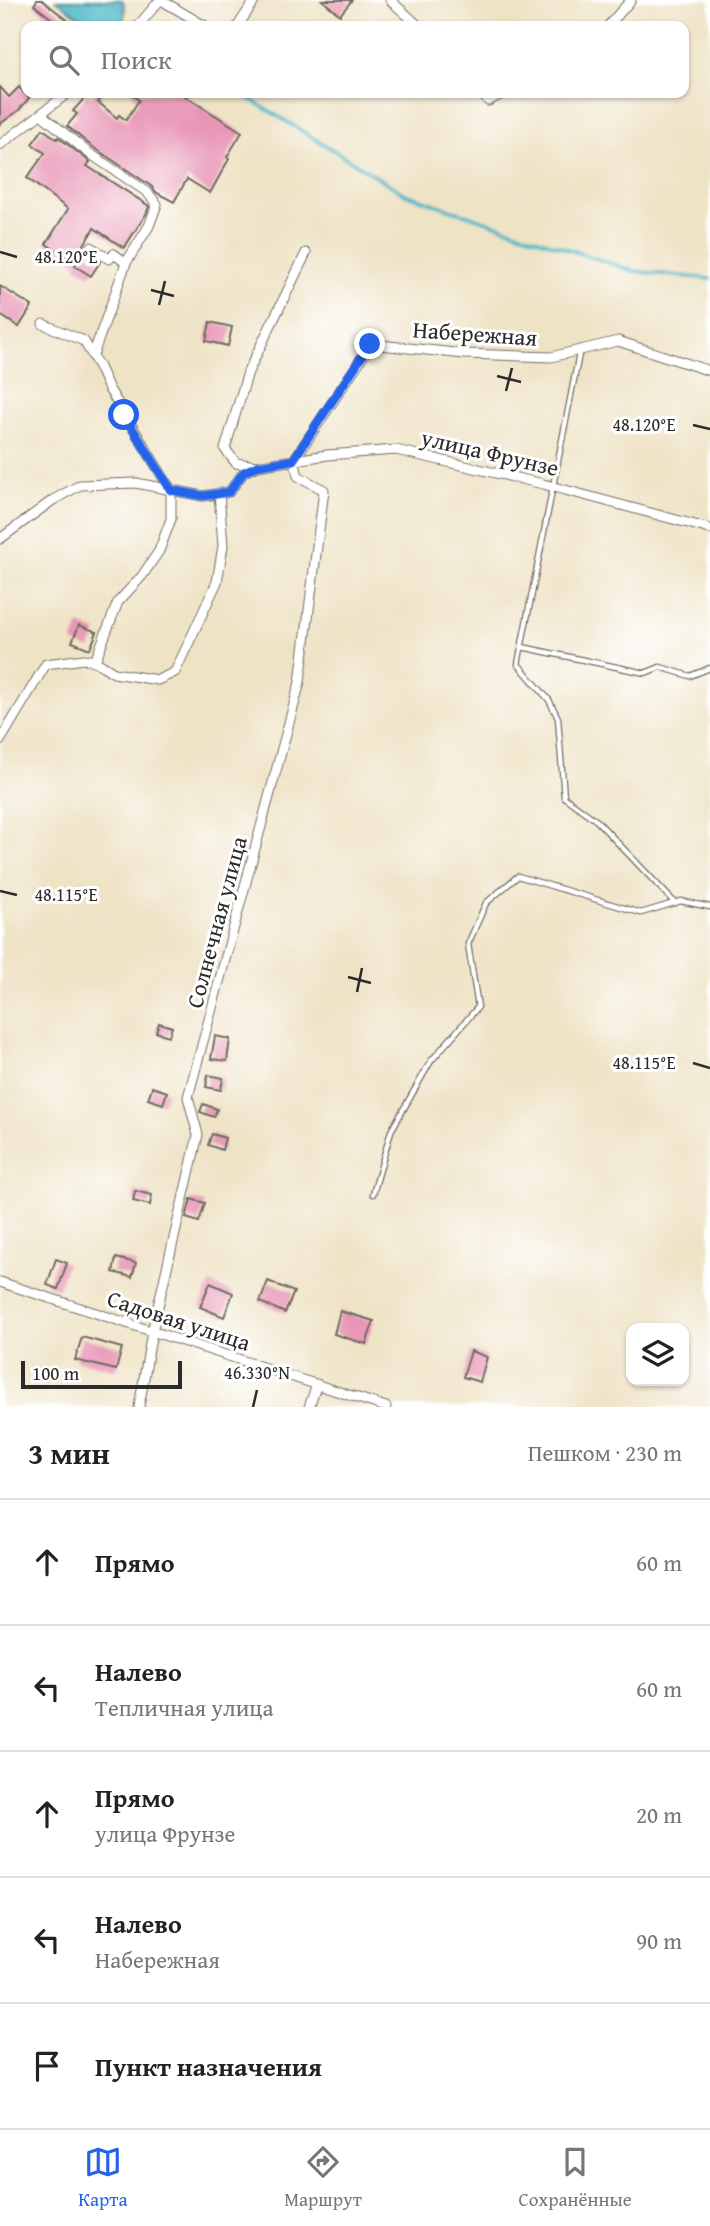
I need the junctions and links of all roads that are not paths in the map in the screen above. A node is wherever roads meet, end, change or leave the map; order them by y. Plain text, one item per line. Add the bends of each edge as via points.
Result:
1 (161, 0) edge
2 (255, 0) edge
3 (390, 0) edge
4 (631, 0) edge
5 (142, 21) edge
6 (197, 21) edge
7 (241, 21) edge
8 (413, 21) edge
9 (612, 21) edge
10 (62, 98) edge
11 (41, 114) junction
12 (0, 145) edge
13 (91, 247) dead end
14 (306, 253) dead end
15 (126, 263) junction
16 (43, 324) dead end
17 (580, 349) junction
18 (93, 355) junction
19 (710, 371) edge
20 (293, 460) junction
21 (257, 466) junction
22 (553, 487) junction
23 (171, 490) junction
24 (219, 493) junction
25 (710, 529) edge
26 (0, 539) edge
27 (522, 647) junction
28 (95, 661) junction
29 (710, 668) edge
30 (0, 741) edge
31 (675, 903) junction
32 (710, 907) edge
33 (373, 1195) dead end
34 (0, 1282) edge
35 (152, 1332) junction
36 (317, 1384) junction
37 (139, 1407) edge
38 (309, 1407) edge
39 (386, 1407) edge

1 - 5 street
1 - 6 street
2 - 7 street
3 - 8 street
4 - 9 street
10 - 11 street
11 - 12 street
11 - 15 street via 157,204
13 - 15 street
14 - 21 street via 248,372 225,449 236,463
15 - 18 street
16 - 18 street via 84,341
17 - 19 street, Набережная via 618,341
17 - 20 street, Набережная via 551,357 370,344
17 - 22 lane
18 - 23 street via 108,389
20 - 21 street, улица Фрунзе
20 - 22 street, улица Фрунзе via 396,450
20 - 35 street, Солнечная улица via 298,476 324,489 300,682 188,1097 198,1135
21 - 24 street via 244,472 229,492
22 - 25 street, улица Фрунзе
22 - 27 lane
23 - 24 street via 203,496
23 - 26 street via 136,483 80,485
23 - 28 street via 171,519 159,551 118,602
24 - 28 street via 223,546 217,582 175,672 158,680 114,673
27 - 29 lane via 645,673 660,667 690,676
27 - 31 lane via 518,664 558,718 564,797 597,821
28 - 30 street via 46,664
31 - 32 lane
31 - 33 lane via 641,913 518,876 486,903 468,944 478,1007 431,1061 391,1131
34 - 35 street, Садовая улица
35 - 36 street, Садовая улица
35 - 37 street, Солнечная улица
36 - 38 street
36 - 39 street, Садовая улица

